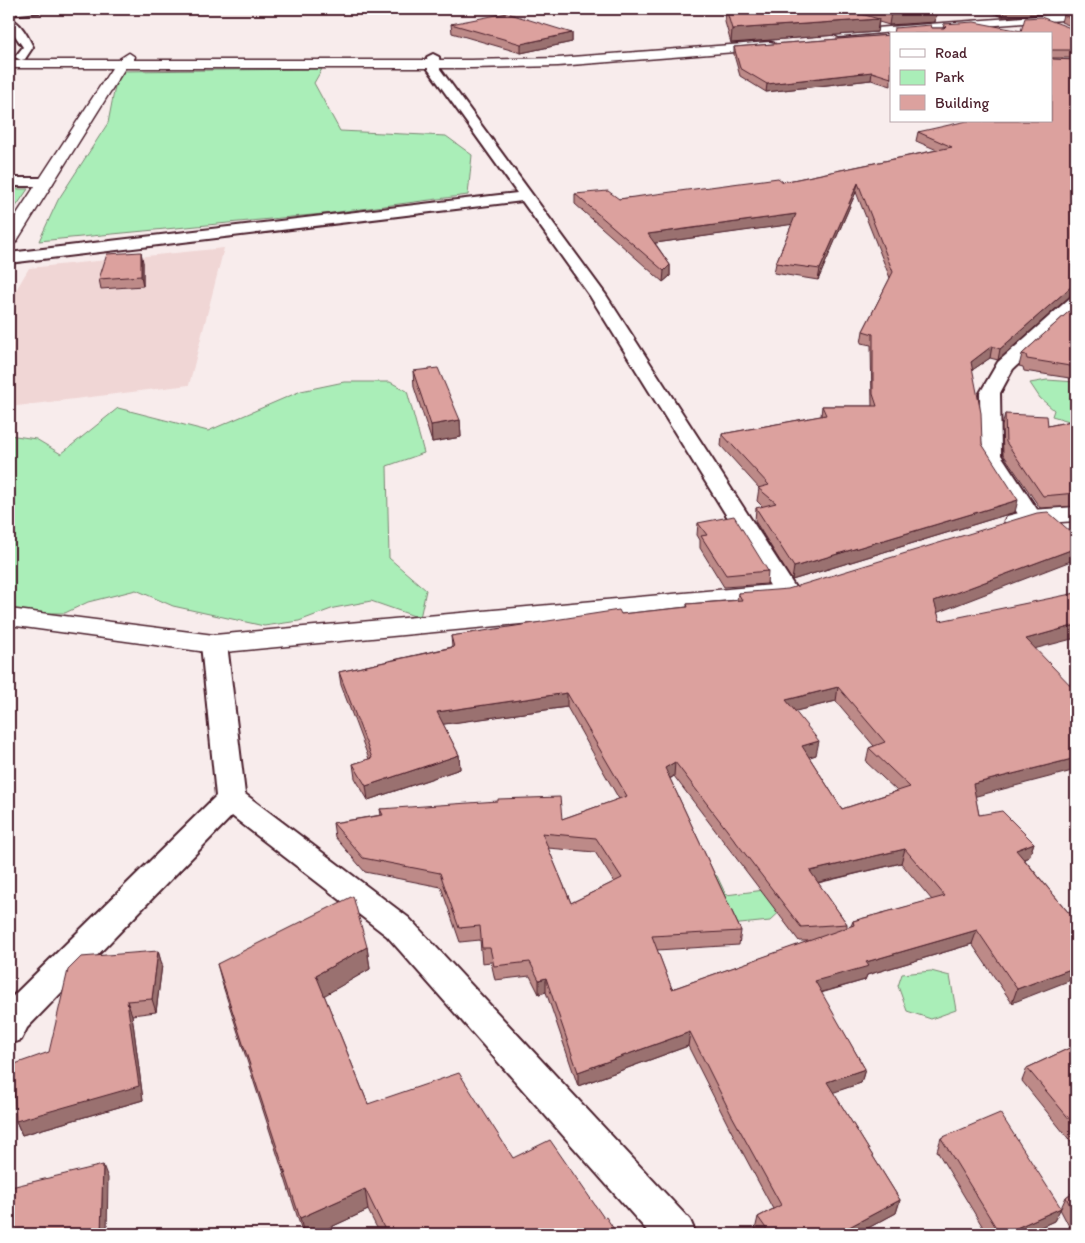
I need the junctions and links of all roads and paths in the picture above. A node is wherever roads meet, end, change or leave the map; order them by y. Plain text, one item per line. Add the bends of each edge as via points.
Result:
1 (39, 9) edge
2 (9, 12) edge
3 (1076, 16) edge
4 (1041, 19) junction
5 (9, 21) edge
6 (860, 22) edge
7 (1076, 23) edge
8 (1059, 26) junction
9 (901, 32) edge
10 (968, 32) edge
11 (890, 33) edge
12 (829, 38) edge
13 (785, 41) edge
14 (15, 57) edge
15 (432, 60) junction
16 (125, 61) junction
17 (9, 64) edge
18 (9, 182) edge
19 (46, 182) junction
20 (526, 196) junction
21 (9, 239) edge
22 (9, 258) edge
23 (1076, 302) edge
24 (1076, 514) edge
25 (1040, 517) junction
26 (996, 527) edge
27 (1076, 538) edge
28 (795, 589) joint
29 (9, 617) edge
30 (214, 644) junction
31 (230, 799) junction
32 (9, 1029) edge
33 (676, 1234) edge

1 - 2 street
3 - 4 main road
4 - 8 street
4 - 9 main road
5 - 14 street via 28,48
6 - 11 main road
7 - 8 main road
8 - 10 main road
11 - 12 main road
13 - 15 main road via 555,59
14 - 16 main road
15 - 16 main road
15 - 20 street
16 - 17 main road
16 - 19 main road
18 - 19 street
19 - 21 main road
20 - 22 street
20 - 28 street via 598,295
23 - 25 street via 1005,366 990,393 991,455
24 - 25 main road
25 - 26 main road
25 - 27 street
28 - 30 main road
29 - 30 main road
30 - 31 street
31 - 32 street via 9,1023
31 - 33 street via 398,926

